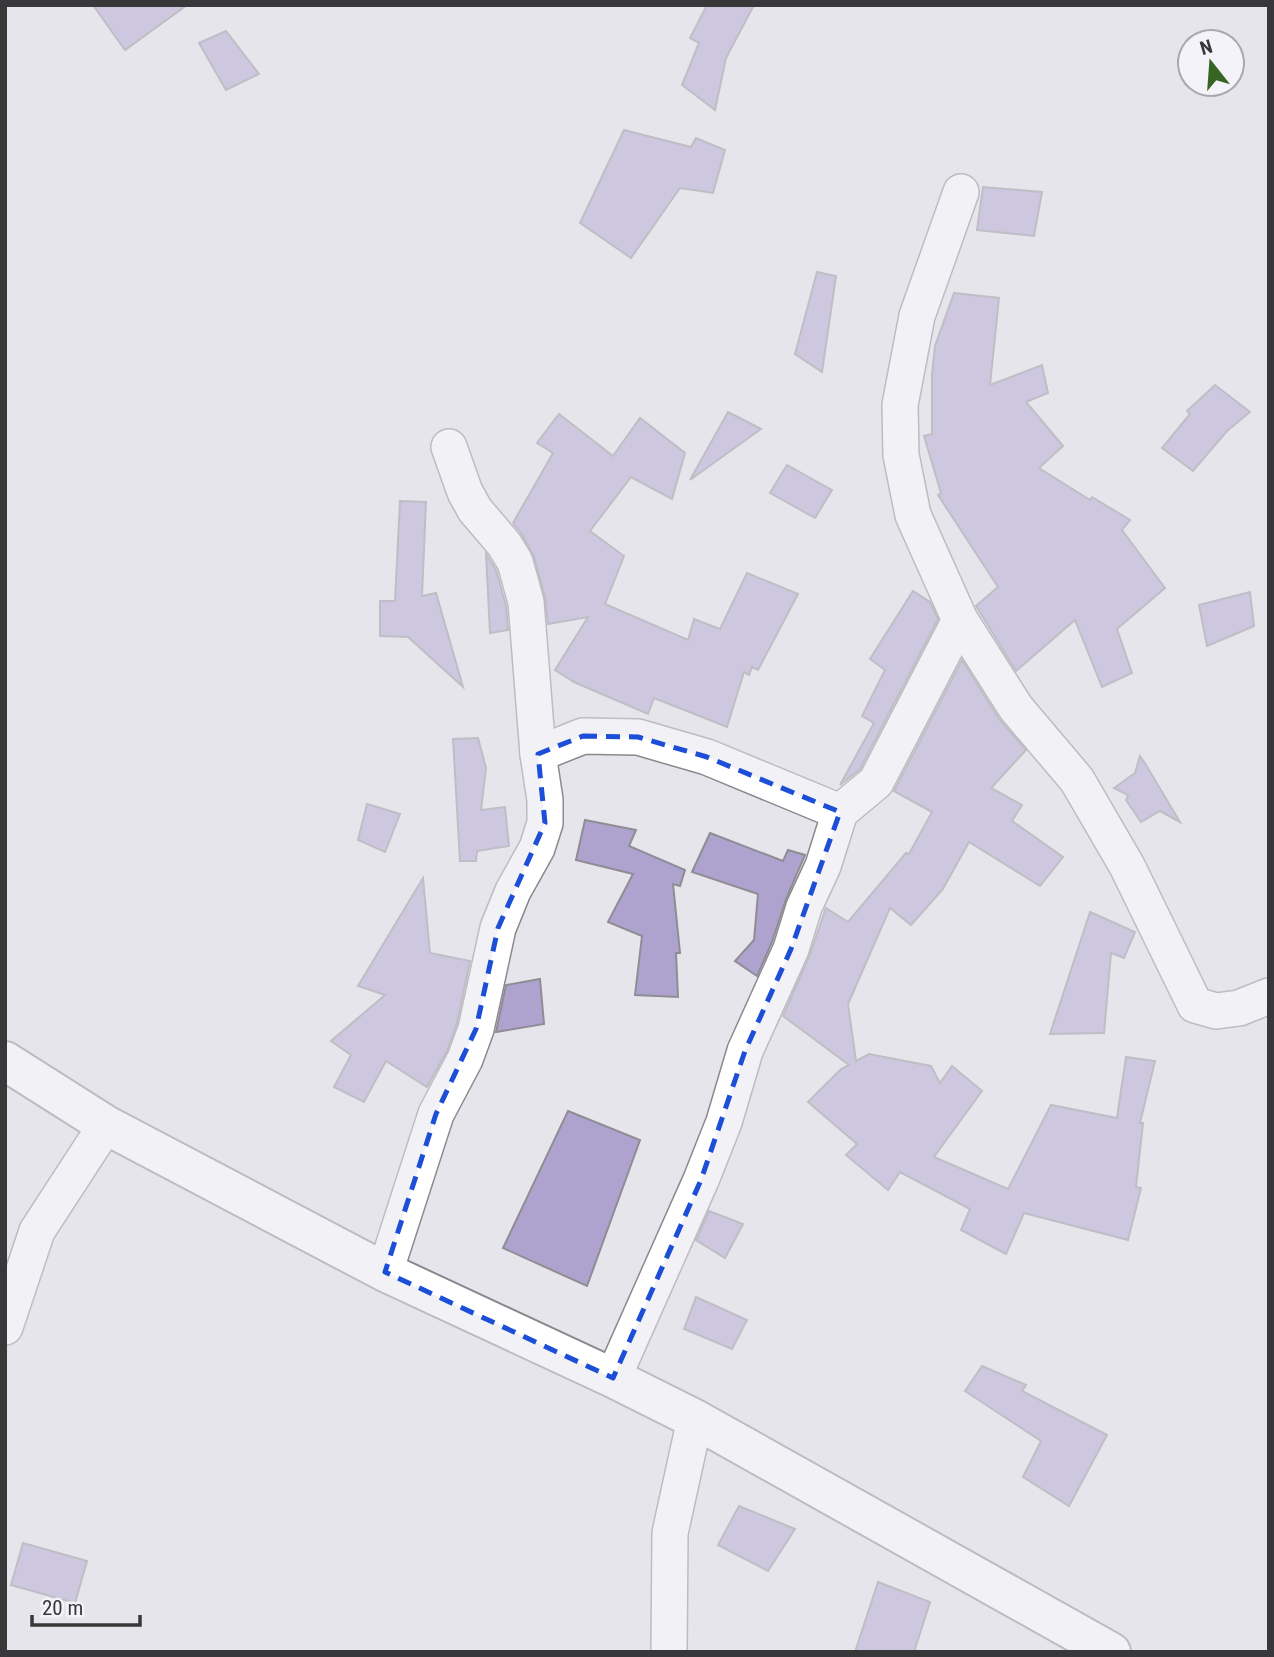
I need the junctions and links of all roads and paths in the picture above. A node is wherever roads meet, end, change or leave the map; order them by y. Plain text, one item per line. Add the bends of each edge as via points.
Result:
1 (961, 192) dead end
2 (449, 447) dead end
3 (960, 620) junction
4 (538, 754) junction
5 (840, 812) junction
6 (1269, 996) edge
7 (5, 1061) edge
8 (106, 1125) junction
9 (385, 1272) junction
10 (5, 1327) edge
11 (613, 1378) junction
12 (695, 1419) junction
13 (668, 1652) edge
14 (1111, 1652) edge

1 - 3 street via 917,316 900,405 901,455 913,515
2 - 4 street via 475,510 515,562 526,602
3 - 5 street via 876,782
3 - 6 street via 1016,708 1077,780 1127,866 1195,1005 1216,1011
4 - 5 street via 583,736 638,737 707,757
4 - 9 street via 545,823 498,928 476,1029 436,1114
5 - 11 street via 791,949 745,1051 701,1180
7 - 8 street
8 - 9 street
8 - 10 street via 37,1231
9 - 11 street
11 - 12 street
12 - 13 street via 670,1533
12 - 14 street

